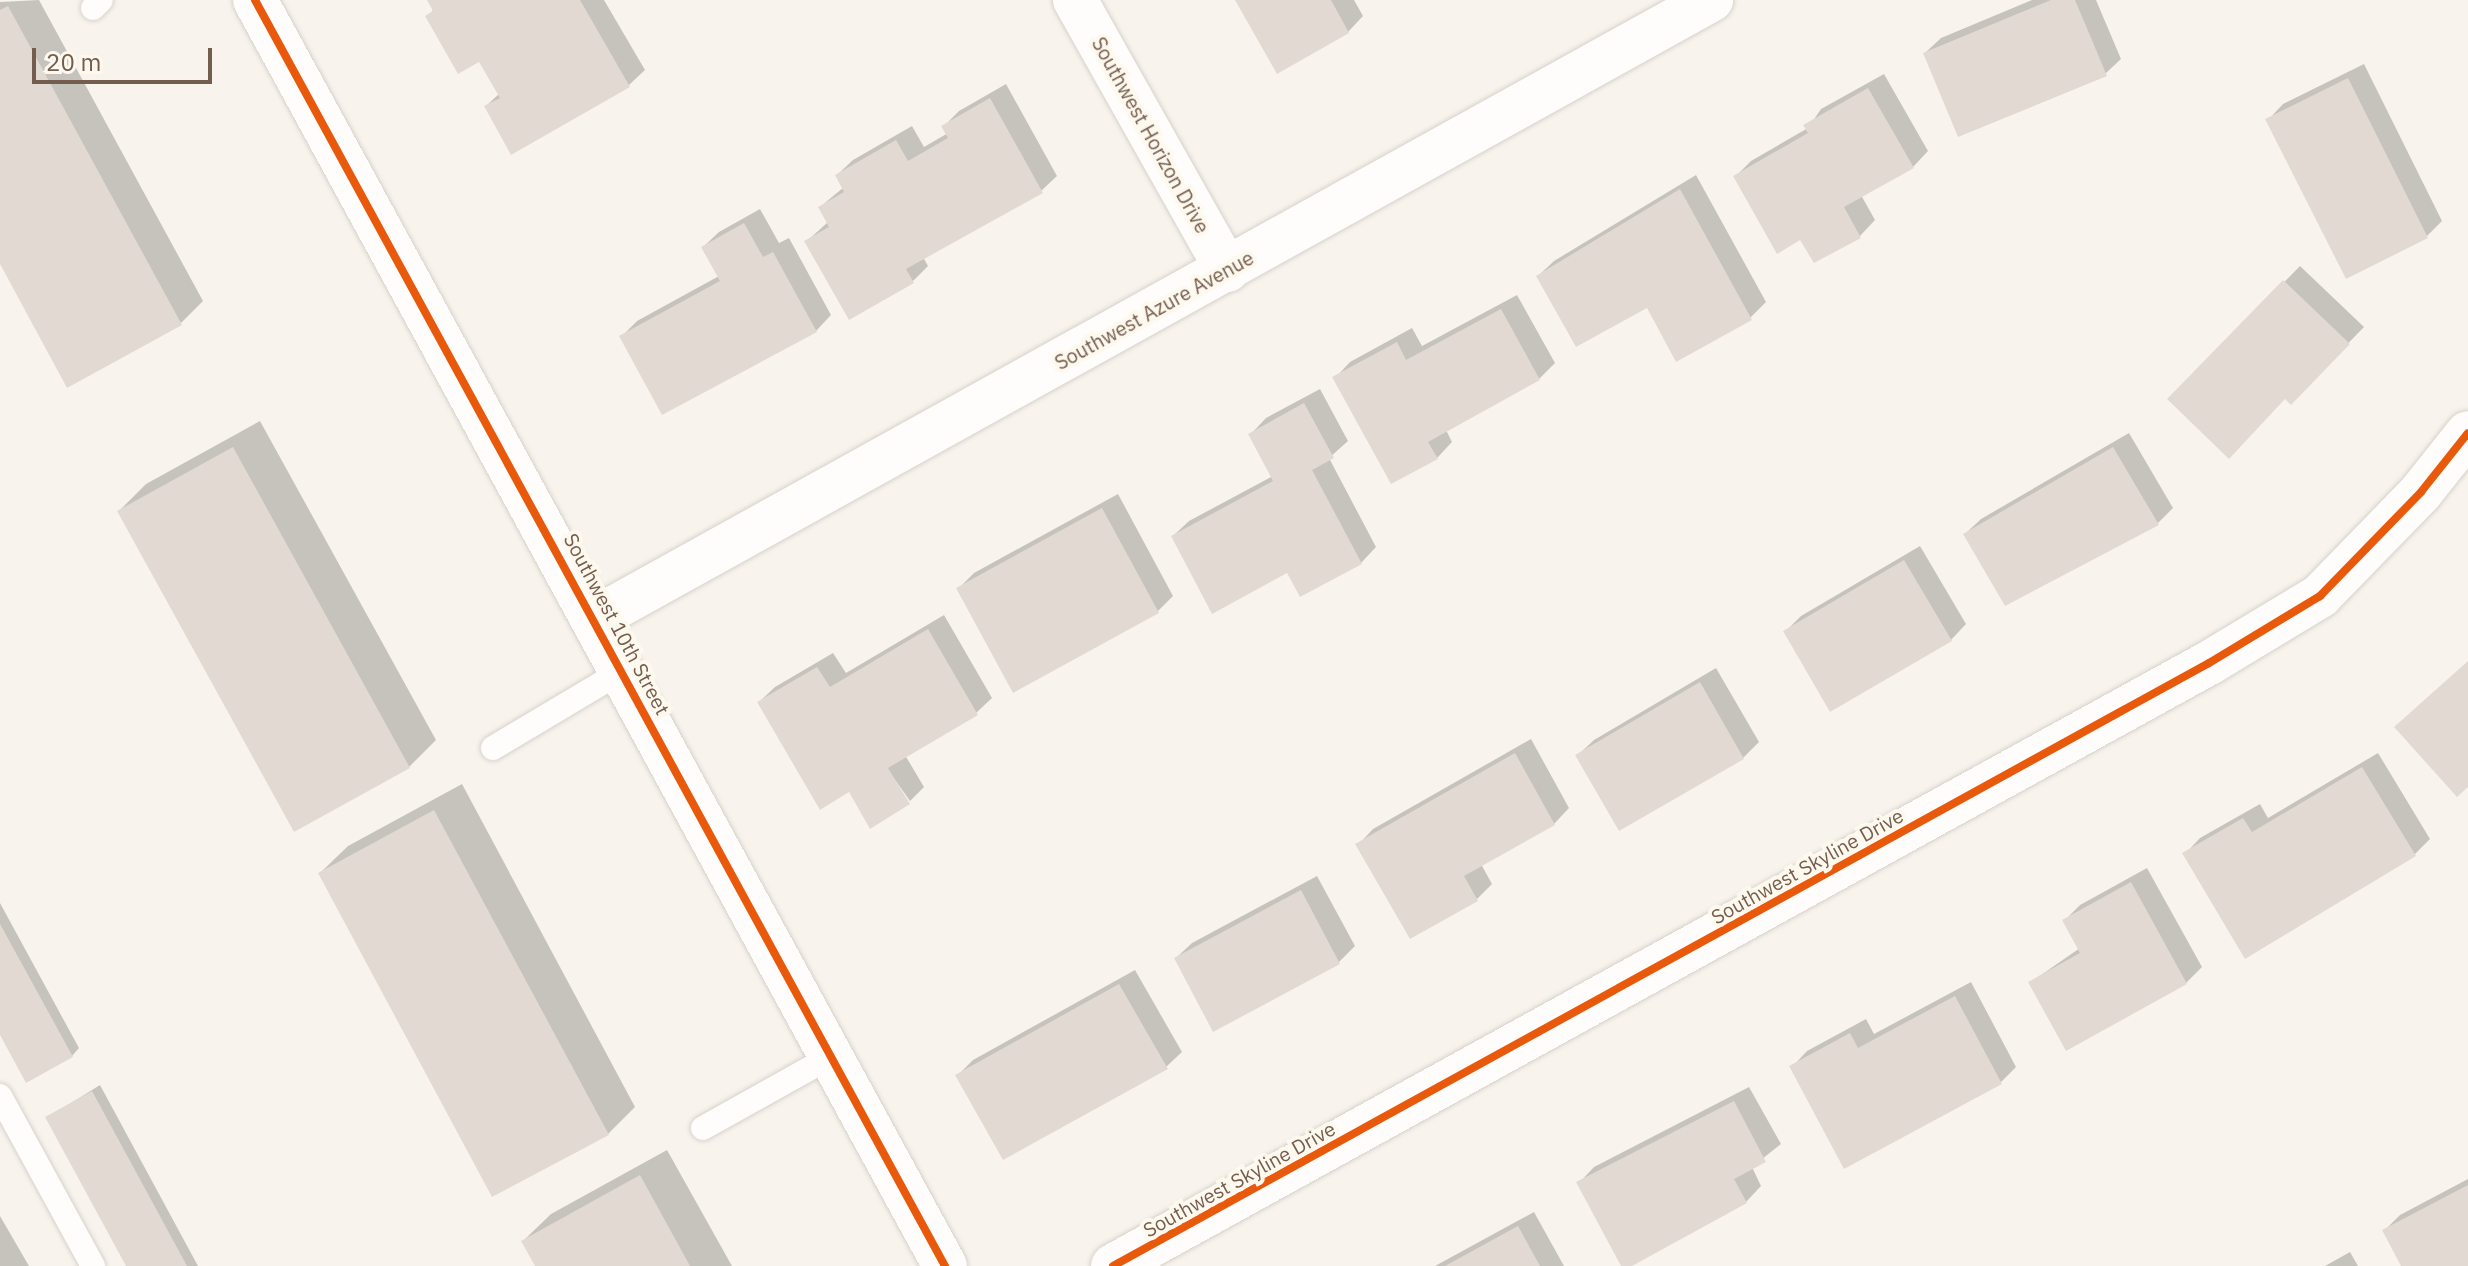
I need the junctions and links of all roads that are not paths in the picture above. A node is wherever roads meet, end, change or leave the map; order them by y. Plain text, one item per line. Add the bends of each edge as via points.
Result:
1 (255, 0) edge
2 (1075, 0) edge
3 (1711, 0) edge
4 (1227, 270) junction
5 (2468, 433) edge
6 (596, 618) junction
7 (624, 670) junction
8 (493, 748) dead end
9 (832, 1056) junction
10 (0, 1096) edge
11 (703, 1128) dead end
12 (93, 1266) edge
13 (945, 1266) edge
14 (1113, 1266) edge

1 - 6 street, Southwest 10th Street
2 - 4 street, Southwest Horizon Drive
3 - 4 street, Southwest Azure Avenue
4 - 6 street, Southwest Azure Avenue
5 - 14 street, Southwest Skyline Drive via 2421,492 2320,596 2209,663
6 - 7 street, Southwest 10th Street
7 - 8 lane
7 - 9 street, Southwest 10th Street
9 - 11 lane
9 - 13 street, Southwest 10th Street
10 - 12 lane

